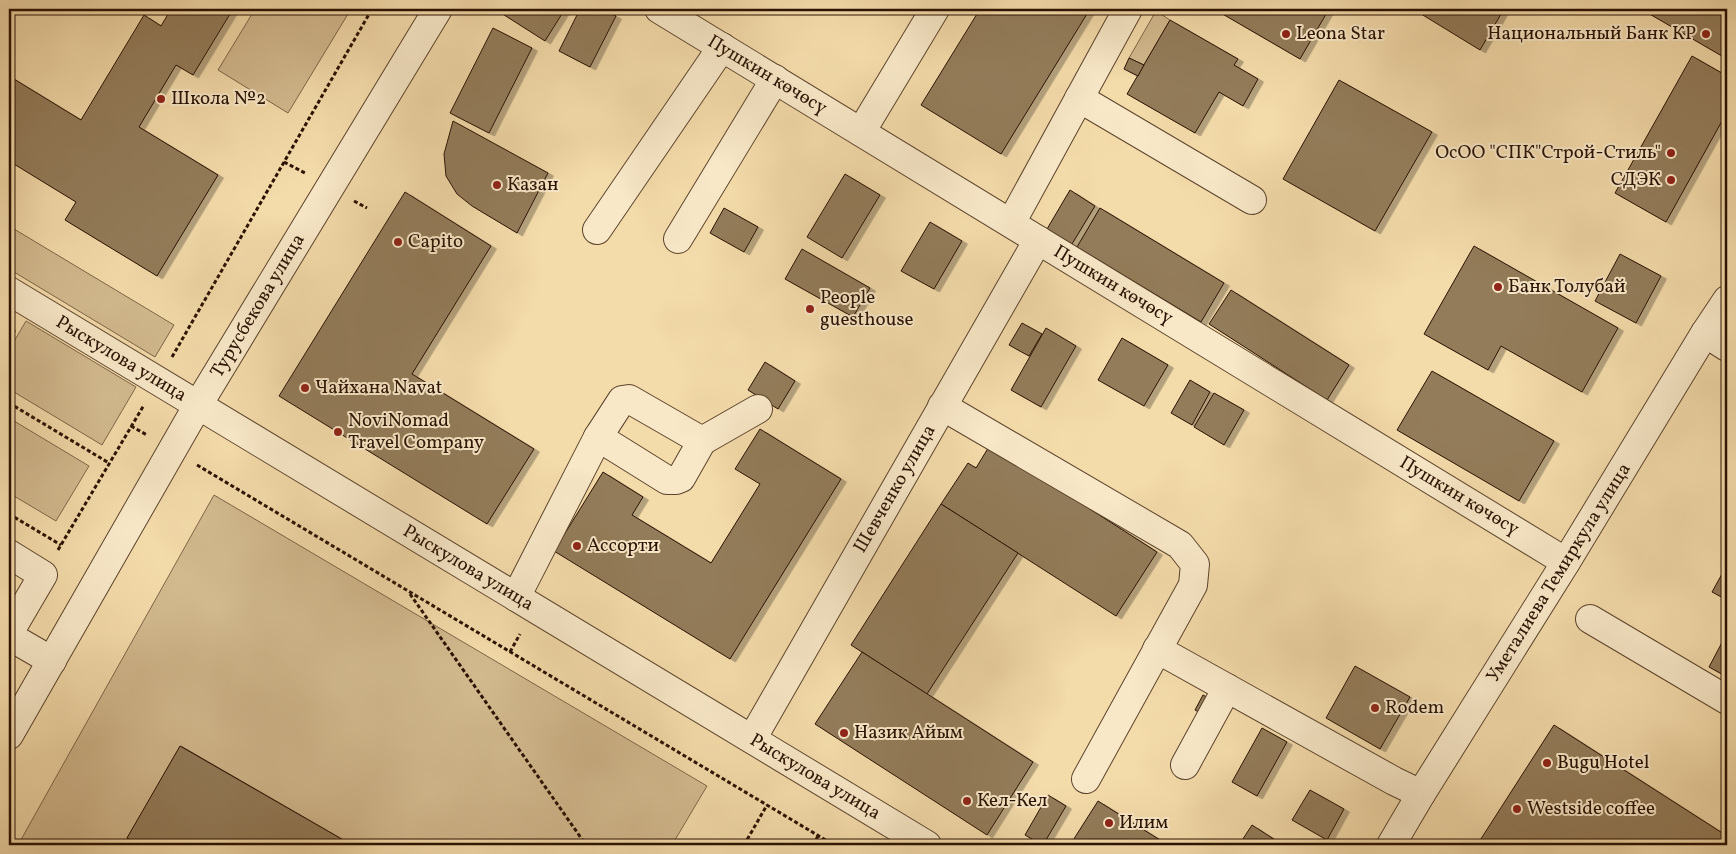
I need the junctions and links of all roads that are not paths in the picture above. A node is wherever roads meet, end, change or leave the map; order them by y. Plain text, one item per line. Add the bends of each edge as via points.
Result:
1 (438, 9) edge
2 (660, 9) edge
3 (935, 9) edge
4 (1128, 9) edge
5 (722, 47) junction
6 (775, 79) junction
7 (1079, 98) junction
8 (861, 132) junction
9 (1252, 200) dead end
10 (1010, 223) junction
11 (597, 230) dead end
12 (678, 239) dead end
13 (1038, 240) junction
14 (9, 291) edge
15 (1727, 300) edge
16 (1716, 340) edge
17 (198, 405) junction
18 (942, 406) junction
19 (758, 409) dead end
20 (598, 437) junction
21 (702, 441) junction
22 (9, 554) edge
23 (1566, 562) junction
24 (516, 596) junction
25 (1590, 619) dead end
26 (9, 635) edge
27 (1158, 649) junction
28 (52, 661) junction
29 (1227, 688) junction
30 (1727, 700) edge
31 (9, 735) edge
32 (752, 739) junction
33 (1185, 765) dead end
34 (1086, 779) dead end
35 (1421, 794) junction
36 (927, 845) edge
37 (1391, 845) edge

1 - 17 street, Турусбекова улица
2 - 5 street, Пушкин көчөсү
3 - 8 street
4 - 7 street
5 - 6 street, Пушкин көчөсү
5 - 11 street
6 - 8 street, Пушкин көчөсү
6 - 12 street
7 - 9 street
7 - 10 street
8 - 10 street, Пушкин көчөсү
10 - 13 street, Пушкин көчөсү
13 - 18 street, Шевченко улица
13 - 23 street, Пушкин көчөсү
14 - 17 street, Рыскулова улица
15 - 16 street, Уметалиева Темиркула улица
16 - 23 street, Уметалиева Темиркула улица
17 - 24 street, Рыскулова улица
17 - 28 street, Турусбекова улица
18 - 27 street via 1180,546 1195,564 1193,585
18 - 32 street, Шевченко улица
19 - 21 street
20 - 21 street via 622,400 629,399
20 - 21 street via 667,480 681,478
20 - 24 street
22 - 26 street via 43,575
23 - 35 street, Уметалиева Темиркула улица
24 - 32 street, Рыскулова улица
25 - 30 street
26 - 28 street
27 - 29 street
27 - 34 street
28 - 31 street, Турусбекова улица
29 - 33 street
29 - 35 street
32 - 36 street, Рыскулова улица
35 - 37 street, Уметалиева Темиркула улица

